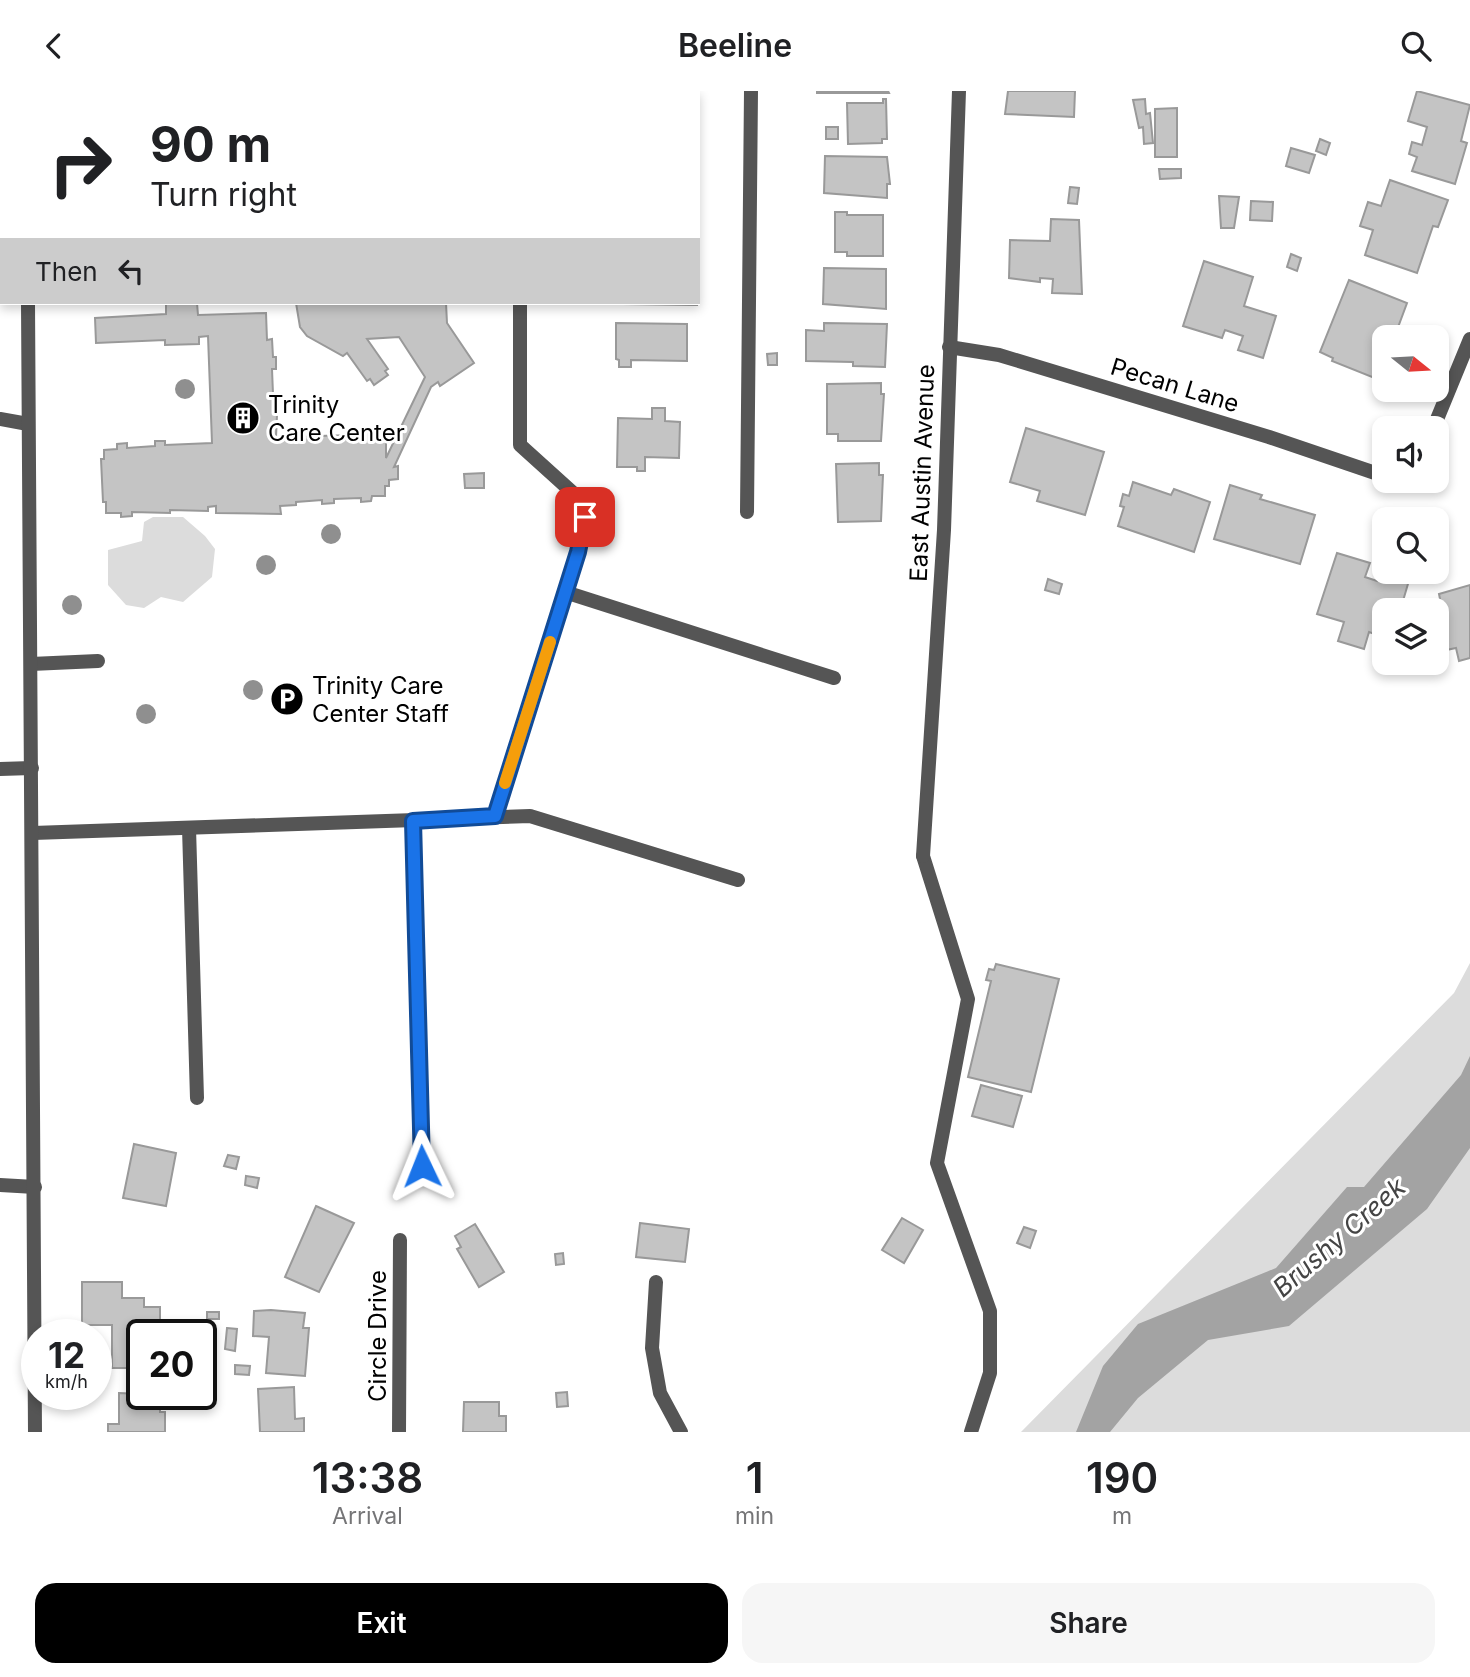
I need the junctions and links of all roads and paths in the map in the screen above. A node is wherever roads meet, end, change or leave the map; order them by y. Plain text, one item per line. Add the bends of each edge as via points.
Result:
1 (751, 91) edge
2 (959, 91) edge
3 (28, 305) edge
4 (520, 305) edge
5 (1470, 339) edge
6 (949, 347) junction
7 (1438, 416) edge
8 (0, 419) edge
9 (28, 424) junction
10 (1372, 472) edge
11 (747, 512) dead end
12 (565, 592) junction
13 (98, 661) dead end
14 (31, 664) junction
15 (834, 678) dead end
16 (32, 768) junction
17 (0, 769) edge
18 (495, 816) junction
19 (413, 821) junction
20 (189, 828) junction
21 (33, 833) junction
22 (738, 880) dead end
23 (197, 1098) dead end
24 (422, 1166) dead end
25 (0, 1185) edge
26 (35, 1187) junction
27 (400, 1240) dead end
28 (656, 1282) dead end
29 (35, 1432) edge
30 (399, 1432) edge
31 (681, 1432) edge
32 (971, 1432) edge

1 - 11 street
2 - 6 street, East Austin Avenue
3 - 9 street
4 - 12 street via 520,445 572,492 585,517
5 - 7 street
6 - 10 street, Pecan Lane via 999,355
6 - 32 street, East Austin Avenue via 944,530 923,856 968,999 937,1163 990,1311 990,1373
8 - 9 street
9 - 14 street
12 - 15 street
12 - 18 street
13 - 14 street
14 - 16 street
16 - 17 street
16 - 21 street
18 - 19 street
18 - 22 street via 530,816
19 - 20 street
19 - 24 street
20 - 21 street
20 - 23 street
21 - 26 street
25 - 26 street
26 - 29 street
27 - 30 street, Circle Drive
28 - 31 street via 652,1348 660,1393

